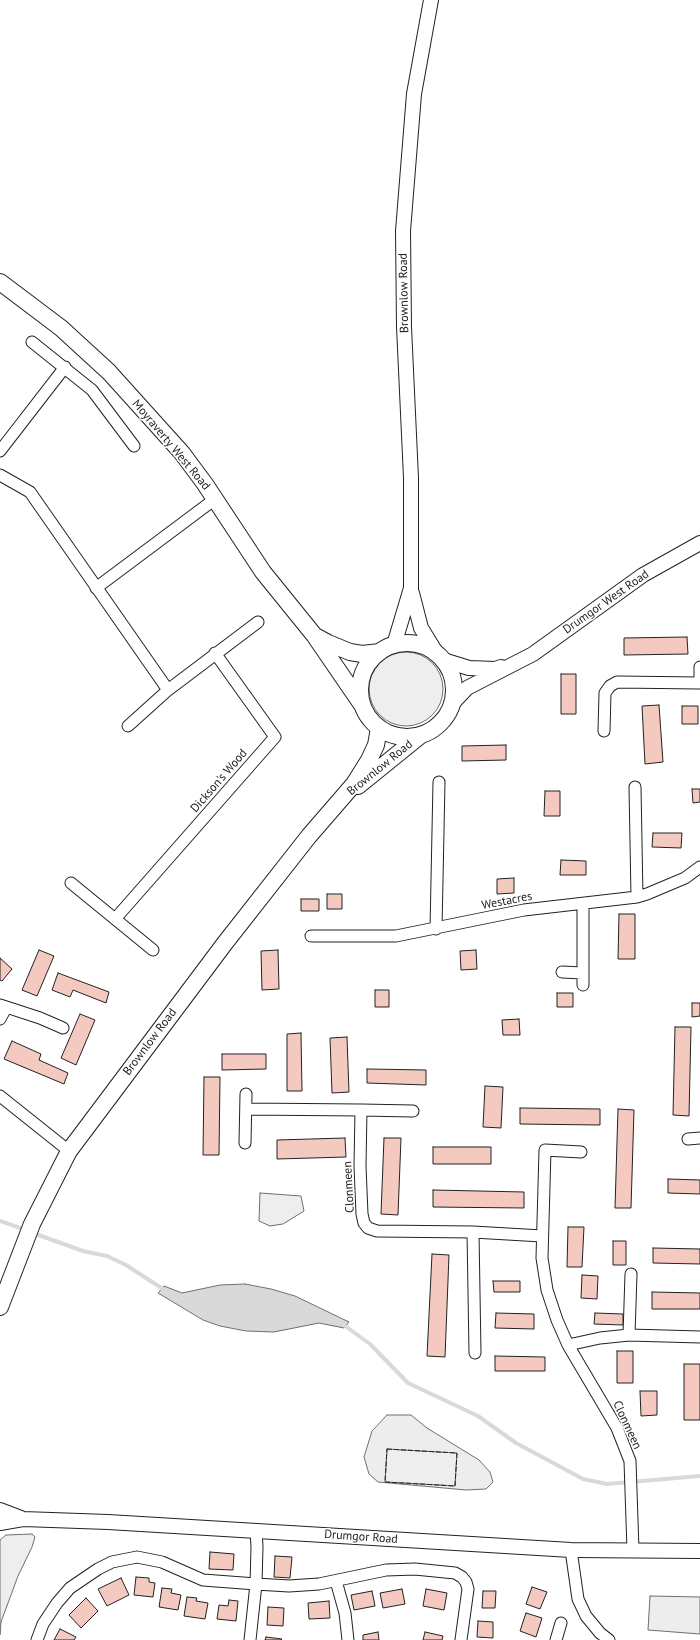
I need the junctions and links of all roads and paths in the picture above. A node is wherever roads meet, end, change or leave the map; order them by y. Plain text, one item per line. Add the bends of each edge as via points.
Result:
1 (431, 0) edge
2 (0, 282) edge
3 (32, 342) dead end
4 (66, 367) junction
5 (134, 446) dead end
6 (0, 451) edge
7 (0, 476) edge
8 (215, 499) junction
9 (700, 543) edge
10 (96, 588) junction
11 (411, 588) junction
12 (258, 622) dead end
13 (314, 635) junction
14 (387, 649) junction
15 (215, 653) junction
16 (440, 657) junction
17 (514, 663) junction
18 (700, 667) edge
19 (700, 683) edge
20 (168, 690) junction
21 (362, 705) junction
22 (451, 705) junction
23 (128, 726) dead end
24 (379, 728) junction
25 (604, 731) dead end
26 (421, 735) junction
27 (439, 782) dead end
28 (635, 787) dead end
29 (340, 801) junction
30 (700, 867) edge
31 (71, 883) dead end
32 (637, 897) junction
33 (583, 904) junction
34 (115, 919) junction
35 (436, 929) junction
36 (311, 936) dead end
37 (153, 950) dead end
38 (562, 972) dead end
39 (583, 973) junction
40 (583, 985) dead end
41 (3, 1007) edge
42 (0, 1019) edge
43 (63, 1028) dead end
44 (246, 1094) dead end
45 (0, 1096) edge
46 (246, 1109) junction
47 (361, 1110) junction
48 (413, 1111) dead end
49 (700, 1138) edge
50 (688, 1139) dead end
51 (245, 1143) dead end
52 (69, 1151) junction
53 (581, 1152) dead end
54 (473, 1232) junction
55 (542, 1236) junction
56 (632, 1274) dead end
57 (0, 1307) edge
58 (629, 1335) junction
59 (700, 1337) edge
60 (568, 1345) junction
61 (475, 1353) dead end
62 (0, 1510) edge
63 (23, 1519) junction
64 (0, 1523) edge
65 (256, 1530) junction
66 (571, 1550) junction
67 (633, 1550) junction
68 (700, 1551) edge
69 (336, 1581) junction
70 (256, 1584) junction
71 (561, 1623) dead end
72 (37, 1640) edge
73 (250, 1640) edge
74 (348, 1640) edge
75 (461, 1640) edge
76 (556, 1640) edge
77 (609, 1640) edge

1 - 11 street, Brownlow Road via 414,94 403,231 404,327 411,478
2 - 8 main road, Moyraverty West Road via 61,328 109,372 182,453
3 - 4 street
4 - 5 street via 92,390
4 - 6 street
7 - 10 street via 30,492
8 - 10 street
8 - 13 main road, Moyraverty West Road via 263,572
9 - 17 street, Drumgor West Road via 643,575 533,654
10 - 20 street
11 - 14 street, Brownlow Road
11 - 16 street, Brownlow Road via 421,628
12 - 15 street
13 - 14 main road, Moyraverty West Road via 350,652 362,654
13 - 21 main road, Moyraverty West Road
14 - 16 main road via 405,643 417,644
14 - 21 main road via 369,662 362,676
15 - 20 street
15 - 34 street, Dickson's Wood via 275,737
16 - 17 street, Drumgor West Road via 469,668 495,669
16 - 22 main road via 453,682 454,694
17 - 22 street, Drumgor West Road via 467,688
18 - 19 street
19 - 25 street via 617,682 605,693
20 - 23 street
21 - 24 main road via 369,718
22 - 26 main road via 444,719 434,729
24 - 26 main road via 392,735
24 - 29 main road, Brownlow Road via 370,760
26 - 29 main road, Brownlow Road
27 - 35 street
28 - 32 street
29 - 52 main road, Brownlow Road via 304,842 172,1012
30 - 32 street, Westacres via 685,878
31 - 34 street
32 - 33 street, Westacres
33 - 35 street, Westacres via 524,910
33 - 39 street
34 - 37 street
35 - 36 street, Westacres via 396,936
38 - 39 street
39 - 40 street
41 - 42 street
41 - 43 street
44 - 46 street
45 - 52 street
46 - 47 street
46 - 51 street
47 - 48 street
47 - 54 street, Clonmeen via 362,1214 368,1228 377,1231
49 - 50 street
52 - 57 main road, Brownlow Road via 32,1224
53 - 55 street, Clonmeen via 545,1150
54 - 55 street, Clonmeen
54 - 61 street
55 - 60 street, Clonmeen via 542,1258 547,1290
56 - 58 street
58 - 59 street
58 - 60 street
60 - 67 street, Clonmeen via 616,1428 630,1461
62 - 63 street, Drumgor Road
63 - 64 street, Drumgor Road
63 - 65 street, Drumgor Road
65 - 66 street, Drumgor Road
65 - 70 street
66 - 67 street, Drumgor Road
66 - 77 street via 578,1599 586,1616
67 - 68 street, Drumgor Road
69 - 70 street via 289,1586
69 - 74 street via 345,1612
69 - 75 street via 386,1570 444,1572 462,1577 468,1589
70 - 72 street via 203,1580 150,1558 125,1558 98,1569 70,1588 43,1624
70 - 73 street
71 - 76 street

